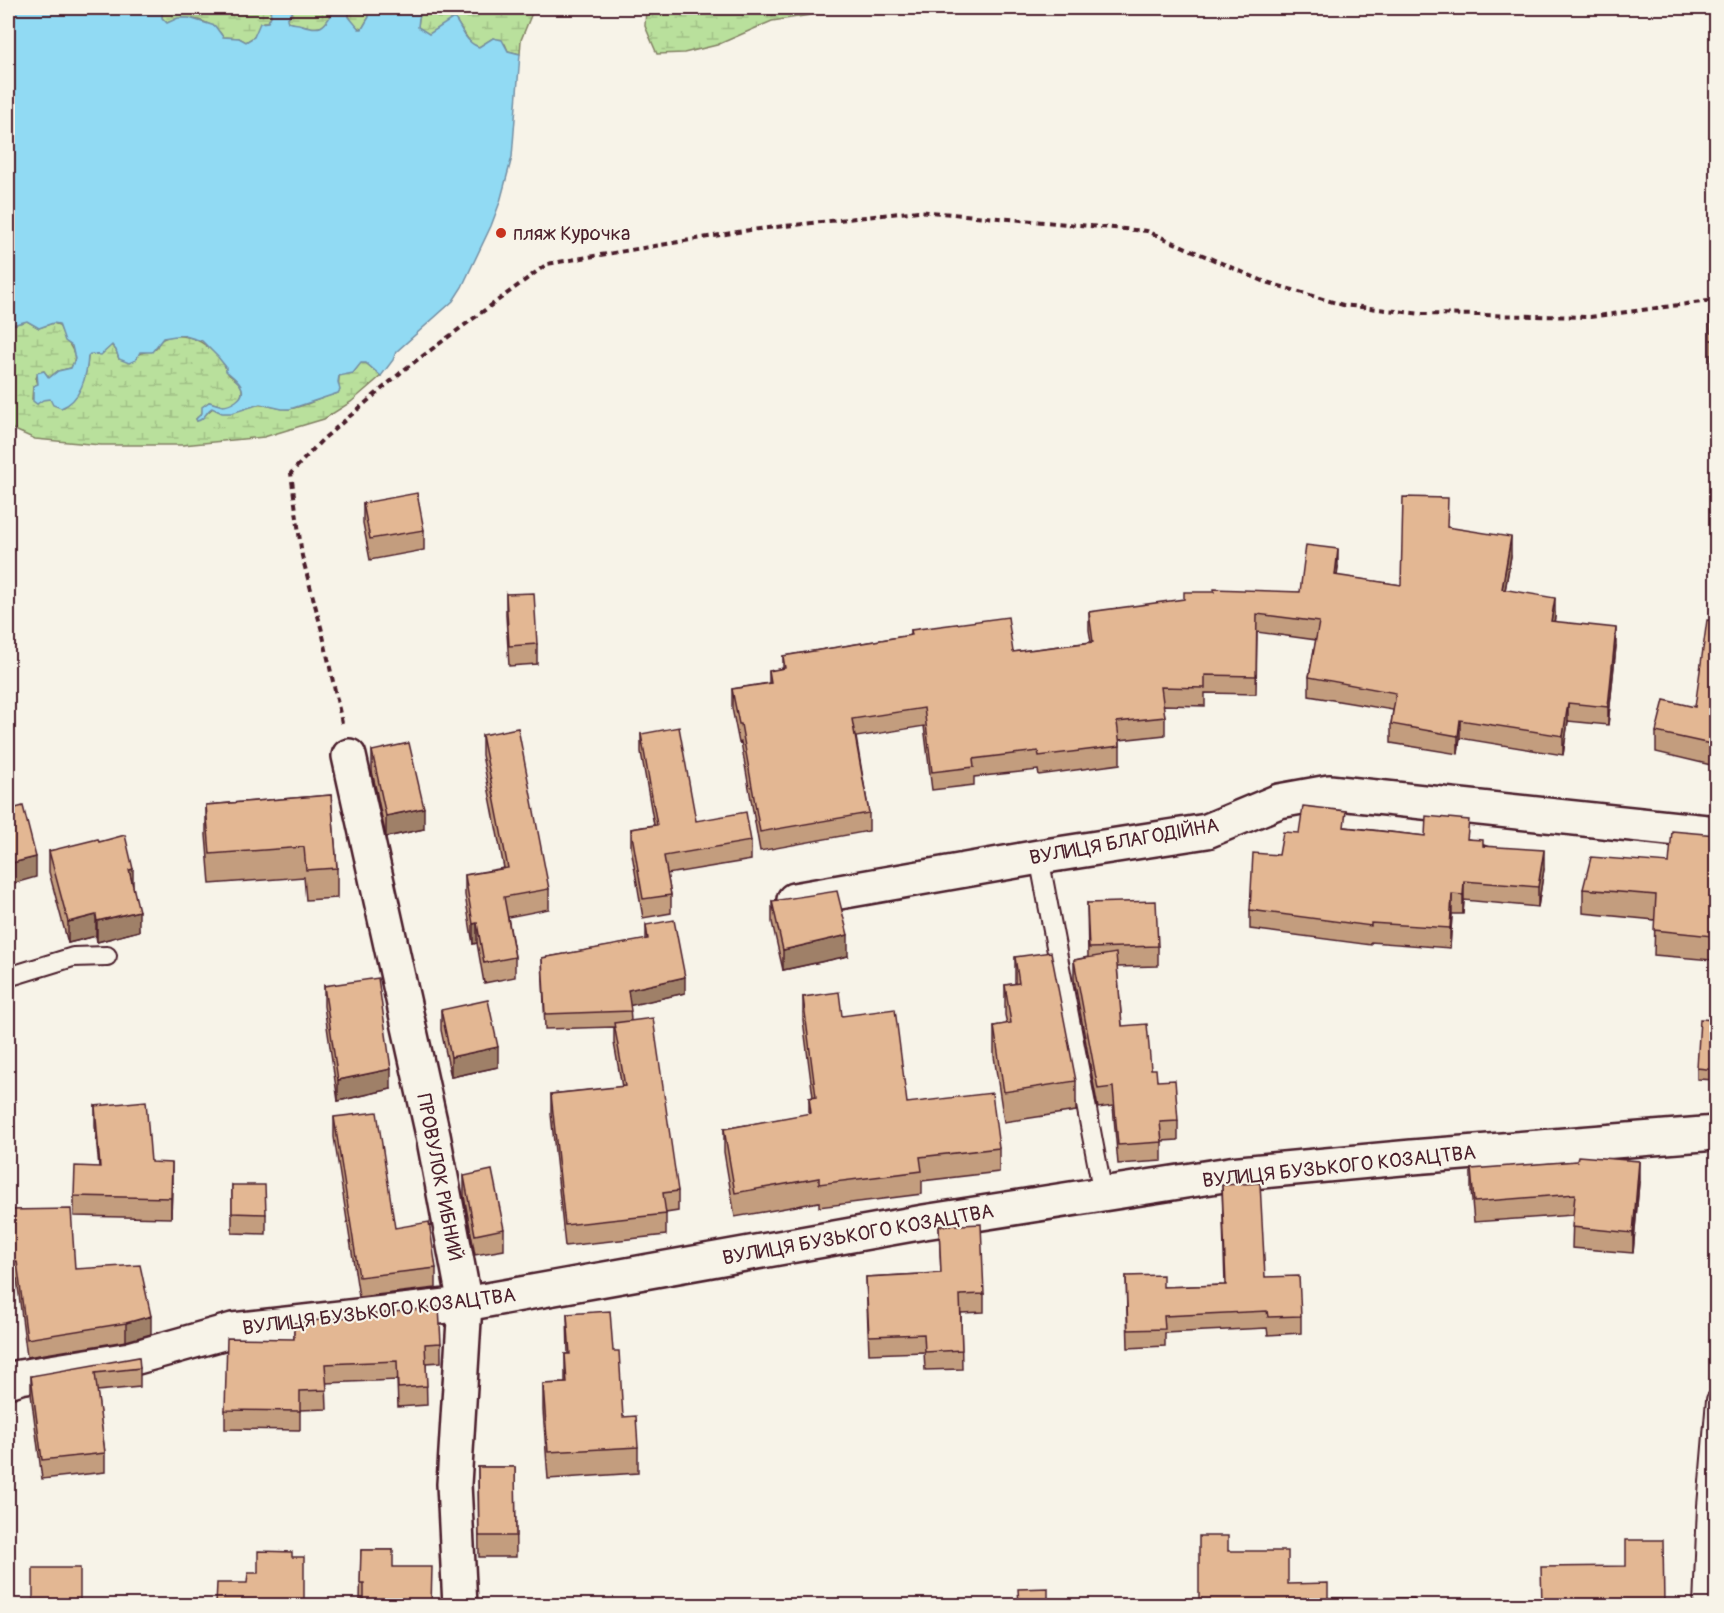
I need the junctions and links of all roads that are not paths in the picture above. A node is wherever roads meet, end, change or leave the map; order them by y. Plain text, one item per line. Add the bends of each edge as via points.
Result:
1 (349, 756) road end
2 (1716, 833) edge
3 (1040, 856) junction
4 (780, 902) edge
5 (107, 956) dead end
6 (8, 978) edge
7 (1716, 1133) edge
8 (1103, 1194) junction
9 (465, 1304) junction
10 (8, 1381) edge
11 (1716, 1400) edge
12 (460, 1605) edge
13 (1703, 1605) edge

1 - 9 street, ПРОВУЛОК РИБНИЙ via 433,1136
2 - 3 street, ВУЛИЦЯ БЛАГОДІЙНА via 1329,792 1279,801 1207,831
3 - 4 street, ВУЛИЦЯ БЛАГОДІЙНА
3 - 8 lane
5 - 6 lane via 73,957
7 - 8 street, ВУЛИЦЯ БУЗЬКОГО КОЗАЦТВА via 1230,1174
8 - 9 street, ВУЛИЦЯ БУЗЬКОГО КОЗАЦТВА via 924,1221
9 - 10 street, ВУЛИЦЯ БУЗЬКОГО КОЗАЦТВА via 233,1330 130,1359
9 - 12 street, ПРОВУЛОК РИБНИЙ via 454,1485
11 - 13 lane

